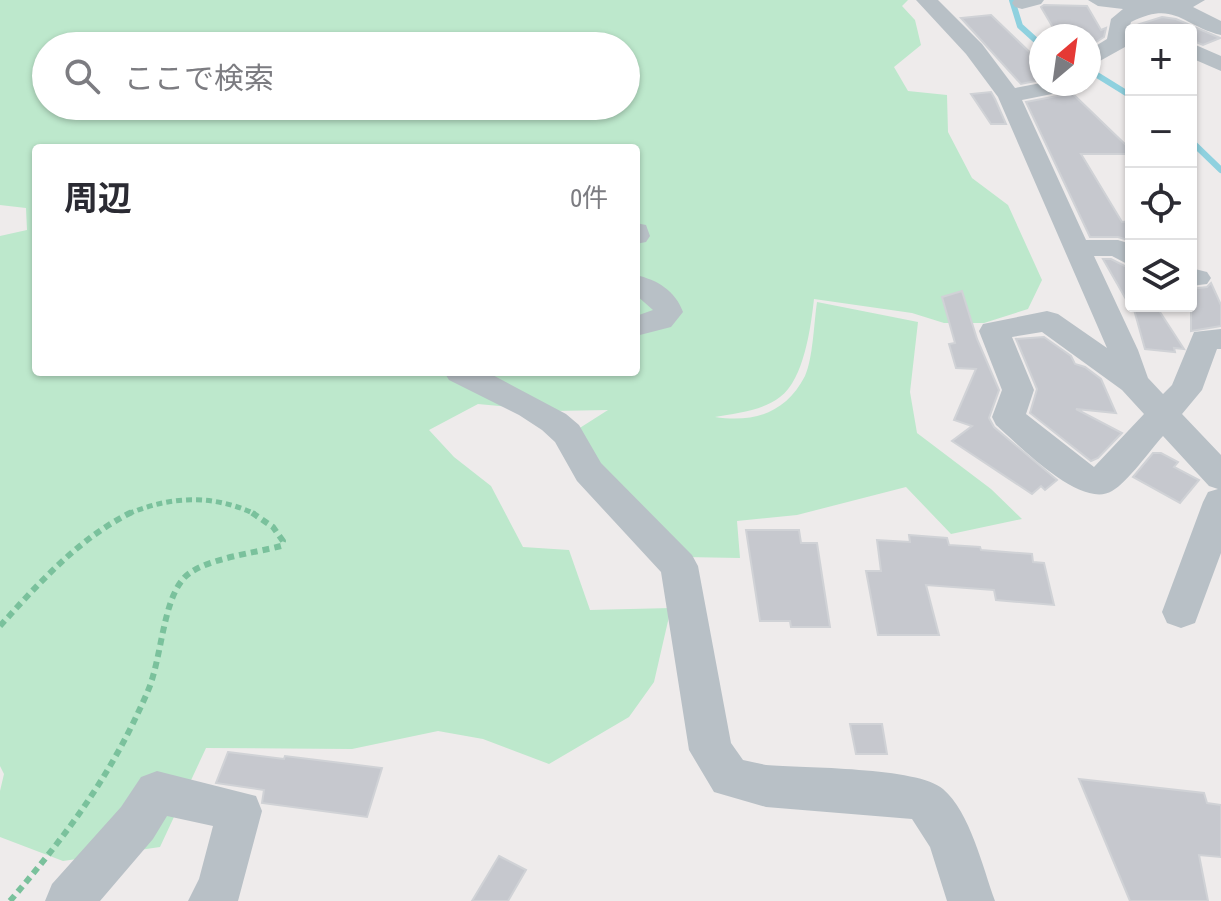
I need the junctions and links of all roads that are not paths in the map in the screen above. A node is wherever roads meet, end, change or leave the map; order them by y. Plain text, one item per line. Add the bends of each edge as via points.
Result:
1 (926, 0) edge
2 (1098, 0) edge
3 (1195, 0) edge
4 (1157, 4) edge
5 (1121, 19) junction
6 (1133, 24) edge
7 (1221, 29) edge
8 (1101, 53) edge
9 (1125, 53) edge
10 (1197, 53) edge
11 (1101, 55) edge
12 (1197, 63) edge
13 (1221, 65) edge
14 (1029, 92) edge
15 (1009, 96) junction
16 (1076, 248) junction
17 (1125, 253) edge
18 (640, 286) edge
19 (640, 325) edge
20 (1221, 339) edge
21 (468, 376) edge
22 (1133, 382) junction
23 (1164, 415) junction
24 (1221, 477) edge
25 (1221, 502) edge
26 (1181, 612) dead end
27 (69, 901) edge
28 (212, 901) edge
29 (971, 901) edge

1 - 15 street via 974,49
2 - 4 street
3 - 4 street
4 - 5 street
4 - 7 street
5 - 6 street
5 - 8 street via 1117,42
9 - 11 street
10 - 13 street
12 - 13 street
14 - 15 street
15 - 16 street
16 - 17 street via 1118,248
16 - 22 street
18 - 19 street via 666,303 668,312
20 - 23 street via 1205,339 1186,390
21 - 29 street via 561,428 589,472 679,566 711,750 730,777 766,786 907,796 927,803 949,836
22 - 23 street
22 - 23 street via 1047,321 994,331 1018,390 1008,417 1076,474 1100,482
23 - 24 street
25 - 26 street
27 - 28 street via 157,792 240,811

